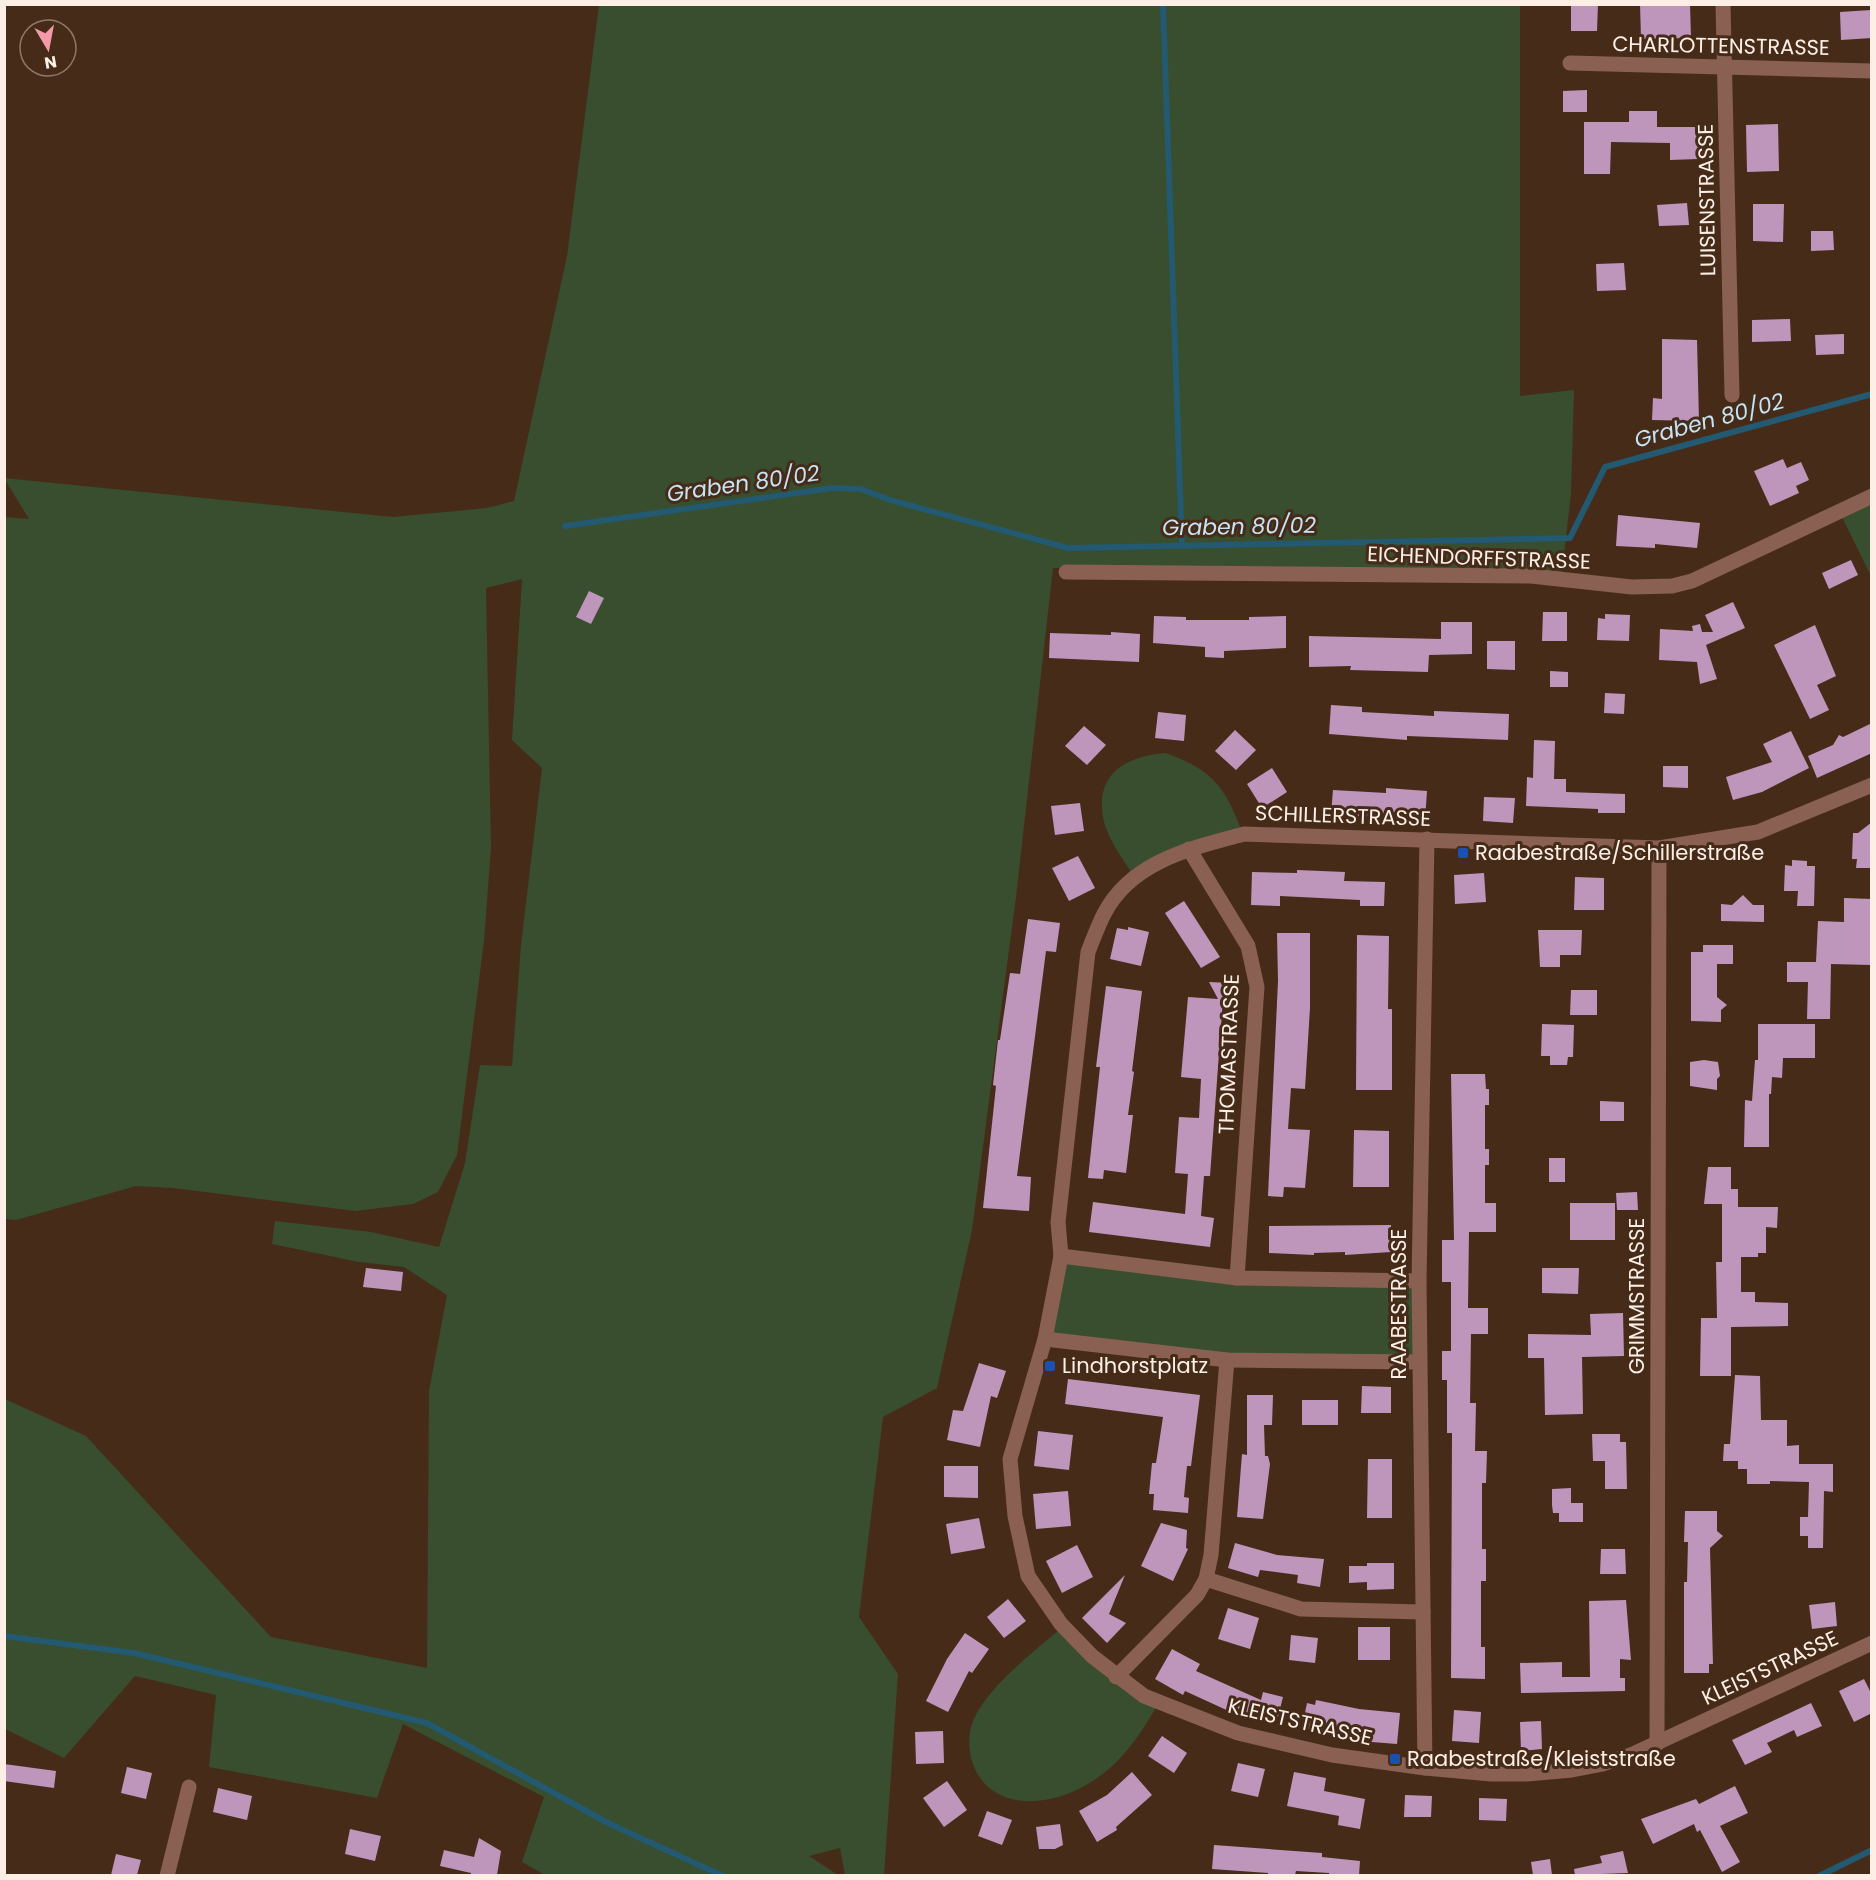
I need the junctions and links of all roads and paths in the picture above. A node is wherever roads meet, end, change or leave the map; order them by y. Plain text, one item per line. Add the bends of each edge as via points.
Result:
1 (1723, 4) edge
2 (1570, 63) dead end
3 (1726, 67) junction
4 (1872, 71) edge
5 (1732, 395) dead end
6 (1872, 496) edge
7 (1066, 572) dead end
8 (1872, 785) edge
9 (1427, 839) junction
10 (1659, 848) junction
11 (1189, 849) junction
12 (1061, 1256) junction
13 (1237, 1278) junction
14 (1419, 1281) junction
15 (1045, 1339) junction
16 (1227, 1360) junction
17 (1419, 1362) junction
18 (1206, 1580) junction
19 (1423, 1612) junction
20 (1872, 1643) edge
21 (1116, 1677) junction
22 (1657, 1744) junction
23 (1425, 1768) junction
24 (189, 1786) dead end
25 (167, 1875) edge

1 - 3 street, LUISENSTRASSE
2 - 3 street, CHARLOTTENSTRASSE
3 - 4 street, CHARLOTTENSTRASSE
3 - 5 street, LUISENSTRASSE
6 - 7 street, EICHENDORFFSTRASSE via 1692,581 1672,586 1632,587 1532,576
8 - 10 street, SCHILLERSTRASSE via 1758,832
9 - 10 street, SCHILLERSTRASSE
9 - 11 street, SCHILLERSTRASSE via 1244,834
9 - 14 street, RAABESTRASSE
10 - 22 street, GRIMMSTRASSE
11 - 12 street, SCHILLERSTRASSE via 1132,878 1105,911 1088,952 1058,1222
11 - 13 street, THOMASTRASSE via 1248,946 1257,987
12 - 13 street
12 - 15 street
13 - 14 street
14 - 17 street, RAABESTRASSE
15 - 16 street
15 - 21 street, KLEISTSTRASSE via 1010,1459 1015,1516 1028,1576 1061,1624
16 - 17 street
16 - 18 street
17 - 19 street, RAABESTRASSE
18 - 19 street via 1301,1609
18 - 21 street via 1197,1595
19 - 23 street, RAABESTRASSE
20 - 22 street, KLEISTSTRASSE
21 - 23 street, KLEISTSTRASSE via 1144,1696 1238,1733 1332,1755
22 - 23 street, KLEISTSTRASSE via 1603,1764 1572,1770 1491,1774
24 - 25 street

